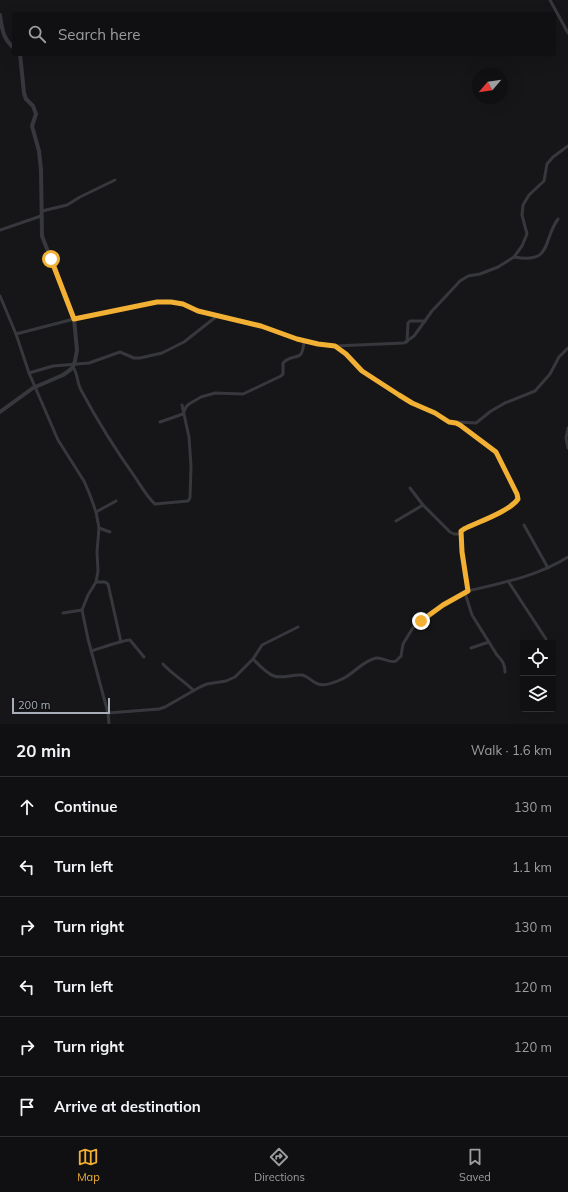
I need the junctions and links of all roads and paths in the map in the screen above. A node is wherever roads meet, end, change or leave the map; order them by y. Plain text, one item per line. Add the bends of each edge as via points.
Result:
1 (550, 0) edge
2 (0, 15) edge
3 (568, 33) edge
4 (12, 47) edge
5 (20, 56) edge
6 (568, 146) edge
7 (114, 180) dead end
8 (42, 213) junction
9 (558, 219) dead end
10 (0, 230) edge
11 (514, 257) junction
12 (1, 298) edge
13 (217, 316) junction
14 (74, 319) junction
15 (426, 321) junction
16 (16, 334) junction
17 (304, 341) junction
18 (407, 342) junction
19 (335, 346) junction
20 (568, 348) edge
21 (74, 366) junction
22 (29, 373) junction
23 (34, 387) junction
24 (182, 405) dead end
25 (0, 412) edge
26 (183, 414) junction
27 (160, 422) dead end
28 (456, 423) junction
29 (568, 428) edge
30 (568, 448) edge
31 (410, 488) dead end
32 (116, 501) dead end
33 (423, 506) junction
34 (96, 512) junction
35 (396, 521) dead end
36 (524, 524) dead end
37 (99, 528) junction
38 (110, 532) dead end
39 (461, 534) junction
40 (568, 557) edge
41 (548, 568) junction
42 (508, 581) junction
43 (96, 582) junction
44 (468, 591) junction
45 (464, 593) junction
46 (82, 610) junction
47 (63, 613) dead end
48 (298, 627) dead end
49 (546, 639) dead end
50 (121, 642) junction
51 (489, 642) junction
52 (471, 648) dead end
53 (91, 651) junction
54 (144, 657) dead end
55 (253, 659) junction
56 (163, 664) dead end
57 (505, 672) dead end
58 (193, 690) junction
59 (108, 713) junction
60 (109, 724) edge

1 - 3 street
2 - 4 street via 4,37
5 - 8 street via 24,92 36,114 32,126 39,151
6 - 11 street via 550,161 545,169 544,181 528,195 523,204 522,215 527,234
7 - 8 street via 67,205
8 - 10 street
8 - 14 street via 41,231 46,248
9 - 11 street via 543,252 534,257
11 - 15 street via 491,270 463,279 432,311
12 - 16 street
13 - 14 street via 183,304 165,301
13 - 17 street via 257,325
13 - 21 street via 184,342 162,353 134,358 120,352
14 - 16 street
14 - 21 street via 77,342
15 - 18 street
15 - 18 street via 409,322
16 - 22 street
17 - 19 street
17 - 26 street via 303,352 283,363 281,376 243,394 215,393 201,397 189,404
18 - 19 street
19 - 28 street via 372,378 412,403
20 - 28 street via 535,391 498,407 476,423
21 - 22 street via 53,366
21 - 23 street via 63,375
21 - 26 street via 80,389 121,457 155,504 188,501 190,498 189,437
22 - 23 street
23 - 25 street
23 - 34 street via 58,440 84,481
24 - 26 street
26 - 27 street
28 - 39 street via 496,452 518,499 508,508 464,529
29 - 30 street
31 - 33 street
32 - 34 street
33 - 35 street
33 - 39 street via 450,532
34 - 37 street
36 - 41 street
37 - 38 street
37 - 43 street
39 - 44 street
40 - 41 street
41 - 42 street
42 - 44 street
42 - 49 street
43 - 46 street
43 - 50 street via 108,584
44 - 45 street
45 - 51 street via 472,615
45 - 55 street via 414,626 403,644 401,656 396,661 376,658 343,679 328,684 318,684 304,675 276,677
46 - 47 street
46 - 53 street
48 - 55 street via 262,645
50 - 53 street
50 - 54 street via 130,640
51 - 52 street
51 - 57 street via 502,659
53 - 59 street
55 - 58 street via 235,677
56 - 58 street
58 - 59 street via 159,709
59 - 60 street

